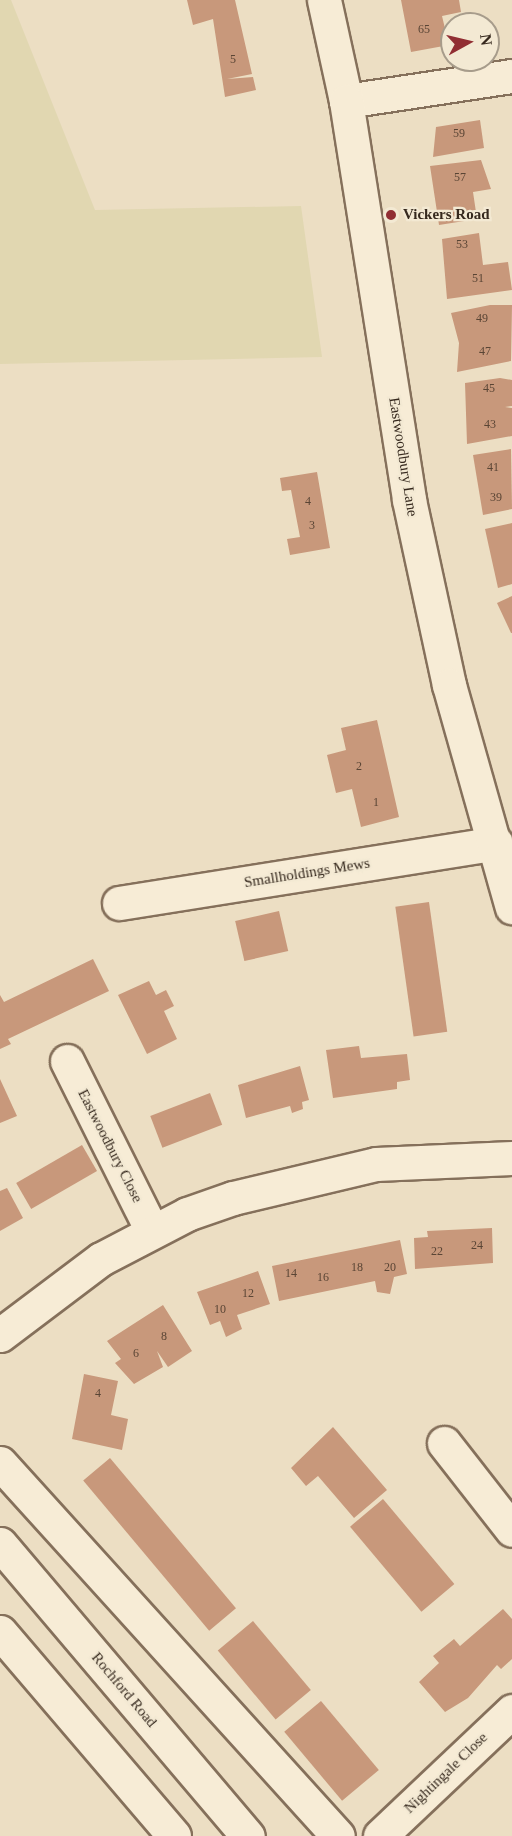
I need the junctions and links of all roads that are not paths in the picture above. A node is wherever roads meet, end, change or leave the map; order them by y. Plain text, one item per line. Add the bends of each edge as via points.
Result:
1 (324, 0) edge
2 (512, 76) edge
3 (346, 101) junction
4 (496, 843) junction
5 (119, 903) dead end
6 (512, 907) edge
7 (67, 1061) dead end
8 (512, 1158) edge
9 (152, 1231) junction
10 (0, 1335) edge
11 (444, 1443) dead end
12 (0, 1463) edge
13 (512, 1530) edge
14 (0, 1544) edge
15 (0, 1632) edge
16 (512, 1711) edge
17 (174, 1836) edge
18 (248, 1836) edge
19 (338, 1836) edge
20 (380, 1836) edge

1 - 3 street, Eastwoodbury Lane
2 - 3 street
3 - 4 street, Eastwoodbury Lane via 409,500 449,685
4 - 5 street, Smallholdings Mews
4 - 6 street, Eastwoodbury Lane
7 - 9 street, Eastwoodbury Close
8 - 9 street via 387,1163 332,1171 232,1198
9 - 10 street via 101,1259
11 - 13 street
12 - 19 street
14 - 18 street, Rochford Road
15 - 17 street
16 - 20 street, Nightingale Close

